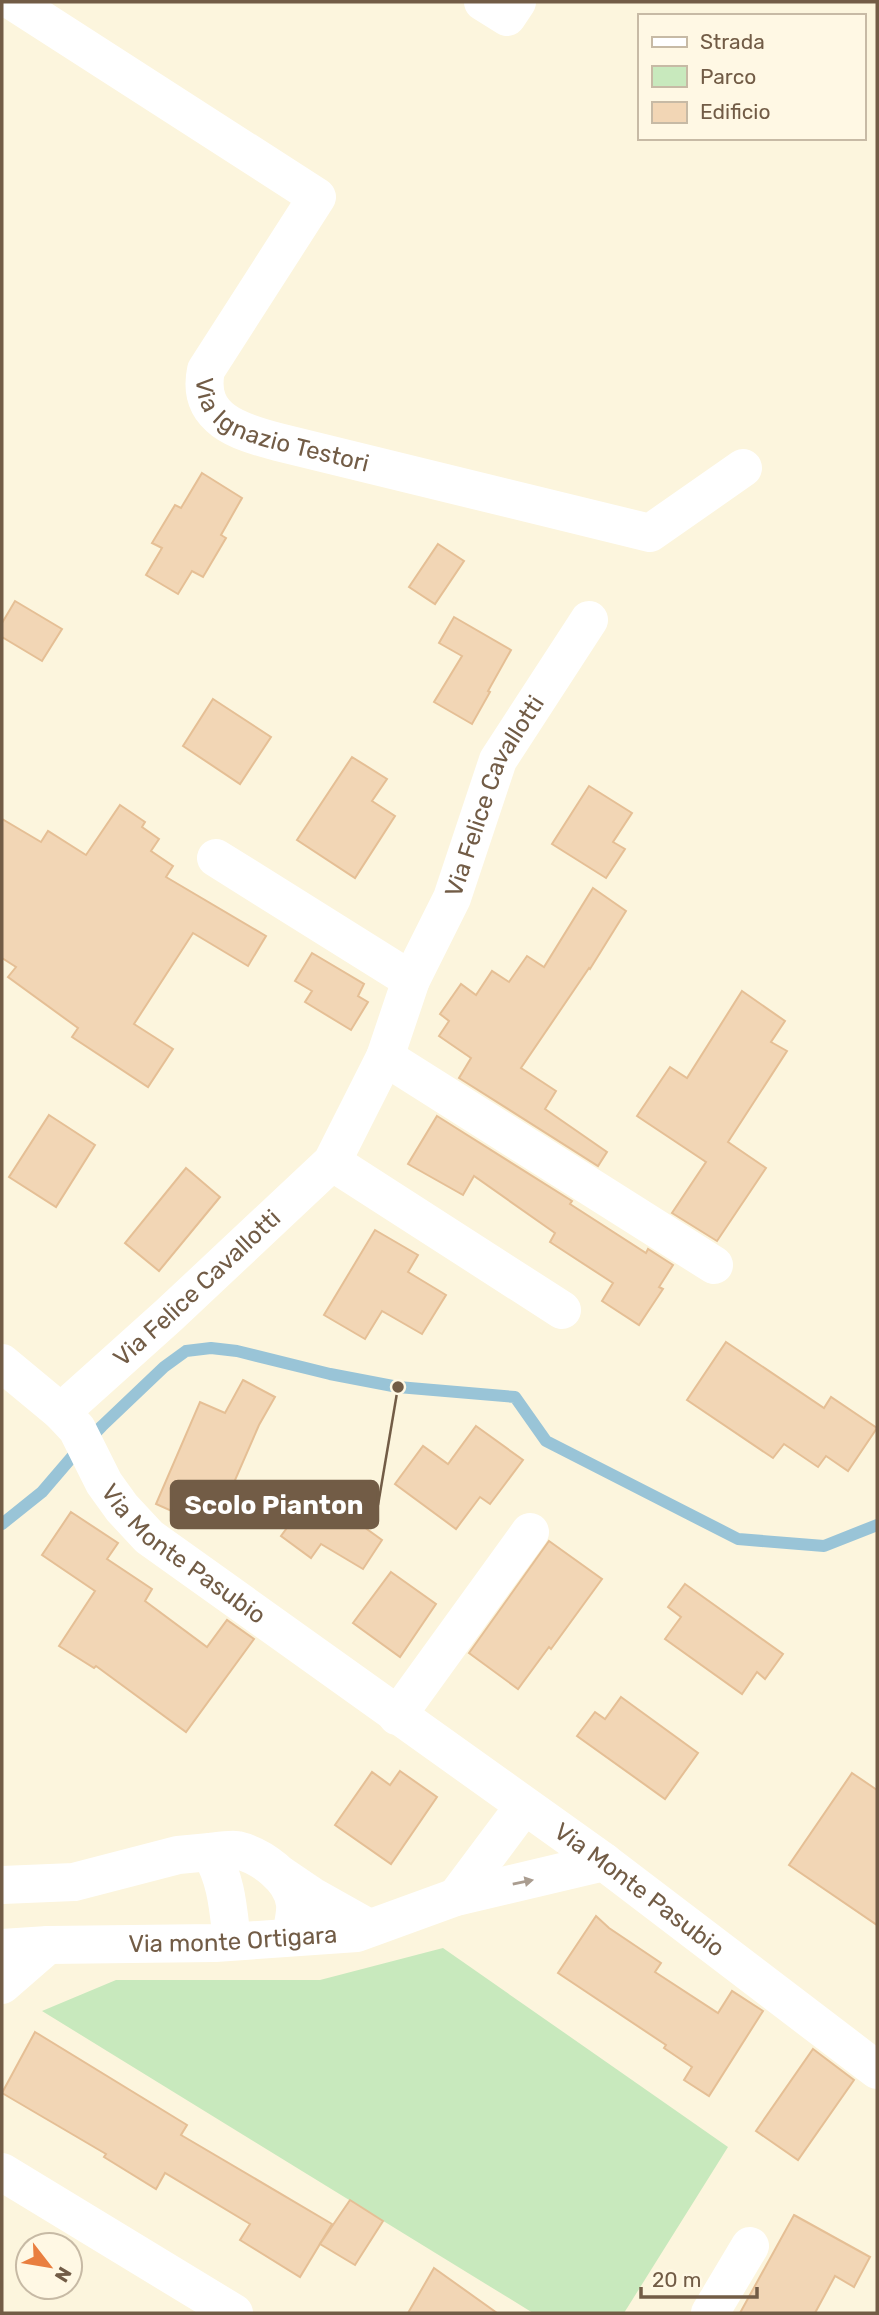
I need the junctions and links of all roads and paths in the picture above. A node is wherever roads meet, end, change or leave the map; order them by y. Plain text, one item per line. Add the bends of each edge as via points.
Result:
1 (14, 2) edge
2 (483, 2) edge
3 (517, 2) edge
4 (743, 468) dead end
5 (589, 620) dead end
6 (216, 858) dead end
7 (411, 980) junction
8 (385, 1057) junction
9 (332, 1162) junction
10 (714, 1265) dead end
11 (562, 1310) dead end
12 (2, 1363) edge
13 (69, 1421) junction
14 (530, 1532) dead end
15 (397, 1716) junction
16 (524, 1806) junction
17 (213, 1857) junction
18 (604, 1862) junction
19 (281, 1875) junction
20 (2, 1885) edge
21 (456, 1896) junction
22 (369, 1928) junction
23 (291, 1937) junction
24 (232, 1941) junction
25 (181, 1943) junction
26 (48, 1945) junction
27 (2, 1948) edge
28 (2, 1985) edge
29 (877, 2070) edge
30 (2, 2172) edge
31 (750, 2246) dead end
32 (234, 2313) edge
33 (710, 2313) edge

1 - 4 street, Via Ignazio Testori via 317,197 206,370 205,396 227,422 254,436 650,533
2 - 3 street via 507,17
5 - 7 street, Via Felice Cavallotti via 498,760 452,898
6 - 7 street
7 - 8 street, Via Felice Cavallotti
8 - 9 street, Via Felice Cavallotti
8 - 10 street
9 - 11 street
9 - 13 street, Via Felice Cavallotti via 169,1315
12 - 13 street, Via Monte Pasubio
13 - 15 street, Via Monte Pasubio via 104,1483 149,1537
14 - 15 street
15 - 16 street, Via Monte Pasubio
16 - 18 street, Via Monte Pasubio
16 - 21 street
17 - 19 street via 236,1850
17 - 20 street via 178,1855 74,1882
17 - 24 street via 227,1895
17 - 25 street via 211,1895
21 -> 18 street, Via monte Ortigara
18 - 29 street, Via Monte Pasubio
19 - 22 street
19 - 23 street via 295,1905
21 - 22 street, Via monte Ortigara
22 - 23 street, Via monte Ortigara via 357,1933
23 - 24 street, Via monte Ortigara
24 - 25 street, Via monte Ortigara
25 - 26 street, Via monte Ortigara
26 - 27 street, Via monte Ortigara
26 - 28 street
30 - 32 street
31 - 33 street

